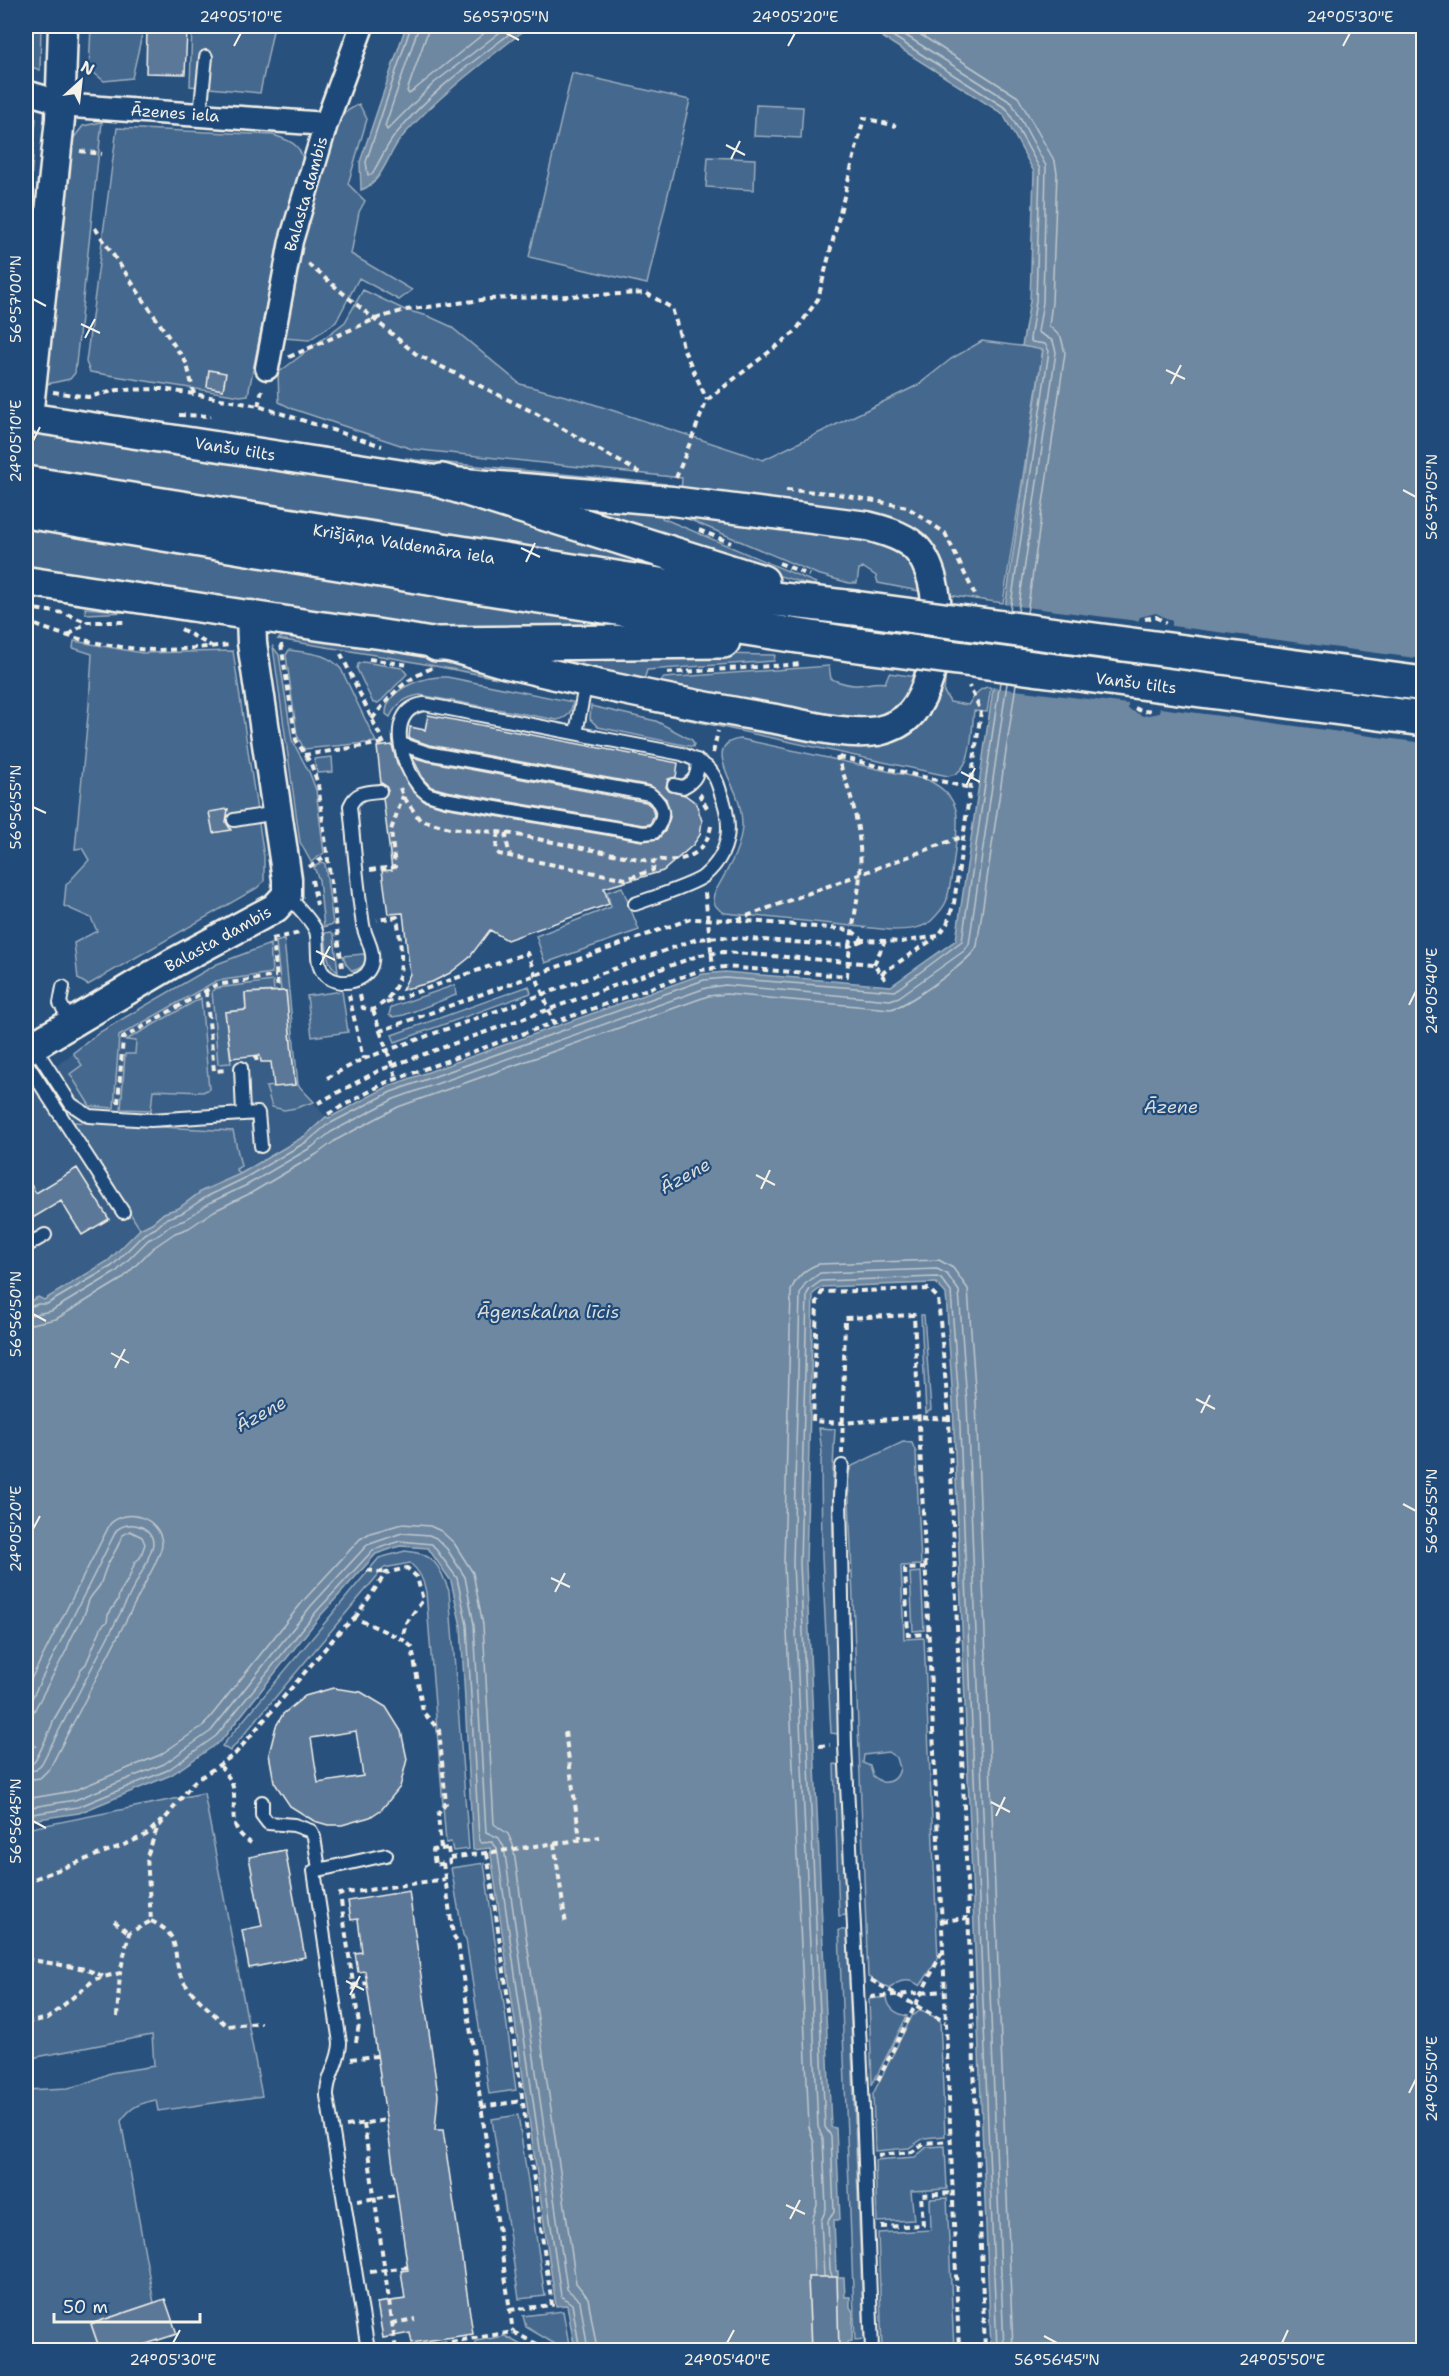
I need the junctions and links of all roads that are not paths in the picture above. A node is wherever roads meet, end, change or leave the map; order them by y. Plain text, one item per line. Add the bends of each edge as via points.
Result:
1 (63, 26) edge
2 (362, 26) edge
3 (206, 57) dead end
4 (26, 92) edge
5 (61, 102) junction
6 (200, 115) junction
7 (326, 124) junction
8 (267, 368) road end
9 (27, 417) edge
10 (442, 481) junction
11 (26, 483) edge
12 (26, 511) edge
13 (26, 581) edge
14 (843, 606) junction
15 (252, 629) junction
16 (828, 649) junction
17 (435, 656) junction
18 (586, 681) junction
19 (1424, 684) edge
20 (1424, 719) edge
21 (576, 733) junction
22 (401, 744) junction
23 (697, 760) junction
24 (674, 786) dead end
25 (380, 791) dead end
26 (276, 813) junction
27 (234, 820) dead end
28 (287, 895) junction
29 (635, 904) dead end
30 (63, 987) dead end
31 (71, 1023) junction
32 (28, 1052) edge
33 (241, 1068) road end
34 (243, 1113) junction
35 (261, 1146) dead end
36 (123, 1212) dead end
37 (45, 1235) dead end
38 (26, 1246) edge
39 (842, 1466) road end
40 (262, 1802) dead end
41 (386, 1856) dead end
42 (319, 1869) junction
43 (368, 2350) edge
44 (872, 2350) edge

1 - 5 street
2 - 7 street, Balasta dambis
3 - 6 lane
4 - 5 street, Āzenes iela
5 - 6 street, Āzenes iela
5 - 9 street
6 - 7 street, Āzenes iela
7 - 8 street, Balasta dambis via 291,241
9 - 10 street, Vanšu tilts
10 - 14 main road
10 - 18 street, Vanšu tilts via 672,501 867,526 889,532 915,547 932,576 937,615 929,676 911,714 891,728 838,730
11 - 14 main road, Krišjāņa Valdemāra iela via 678,588
12 - 16 main road, Krišjāņa Valdemāra iela
13 - 15 street, Vanšu tilts
14 - 19 main road, bridge
15 - 17 street, Vanšu tilts
15 - 26 street, Balasta dambis
16 - 17 main road
16 - 20 main road, Vanšu tilts, bridge
17 - 18 street, Vanšu tilts via 506,663
18 - 21 lane
21 - 22 lane via 424,704 414,705 401,719
21 - 23 lane
22 - 22 lane via 413,777 426,793 444,799 644,833 654,832 661,824 663,811 650,794 427,753
23 - 24 lane via 696,776 682,787
23 - 29 lane via 710,770 727,808 728,836 718,859 703,877
25 - 28 lane via 363,792 353,798 350,806 364,928 373,957 370,970 361,979 334,980 326,975 321,969 315,930
26 - 27 lane
26 - 28 street, Balasta dambis
28 - 31 street, Balasta dambis via 275,908
30 - 31 lane via 60,1003
31 - 32 street, Balasta dambis
32 - 34 lane via 71,1104 89,1116 151,1120
32 - 36 lane
33 - 34 lane
34 - 35 lane via 258,1113
37 - 38 lane
39 - 44 lane via 845,1745
40 - 42 lane via 262,1815 268,1823 311,1831
41 - 42 lane
42 - 43 lane via 314,1870 343,2060 327,2089

